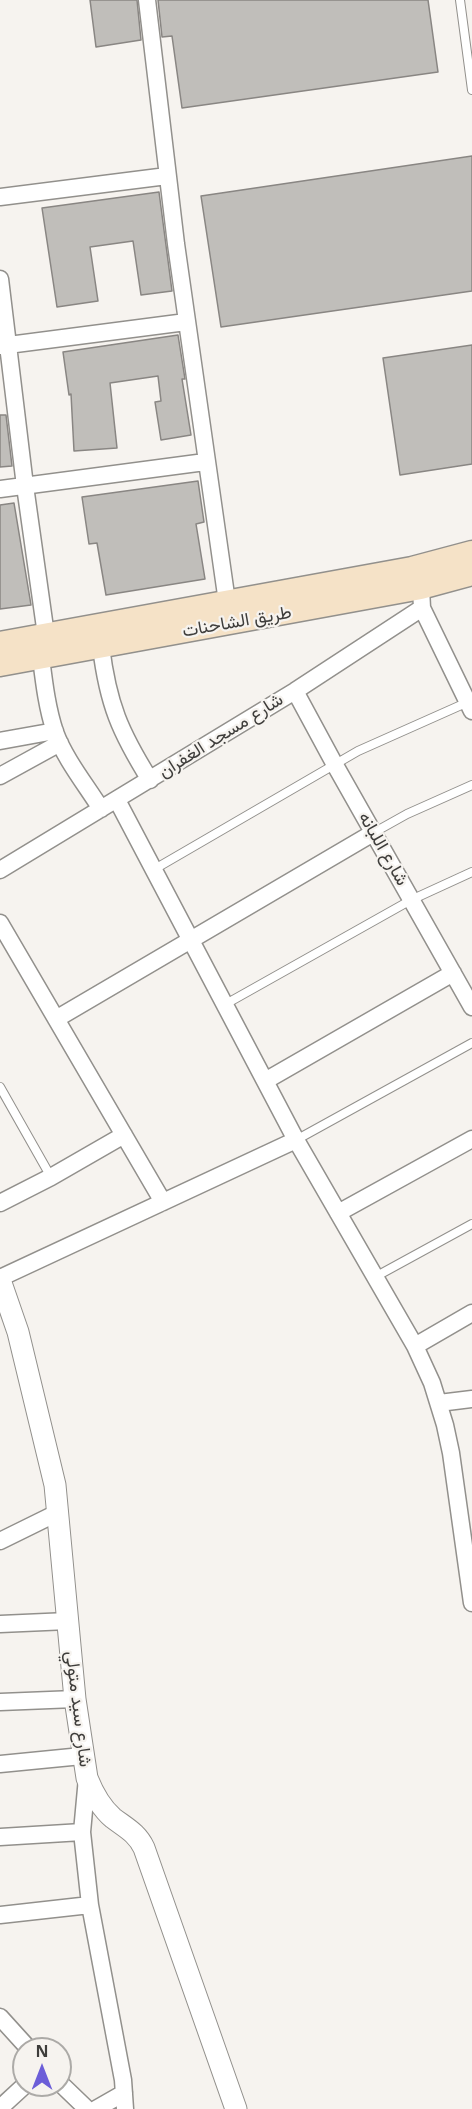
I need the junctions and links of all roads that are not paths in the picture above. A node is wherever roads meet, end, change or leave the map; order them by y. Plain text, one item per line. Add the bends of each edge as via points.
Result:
1 (147, 0) edge
2 (460, 0) edge
3 (472, 90) edge
4 (167, 176) junction
5 (0, 197) edge
6 (0, 279) edge
7 (186, 322) junction
8 (4, 345) edge
9 (205, 462) junction
10 (25, 486) junction
11 (0, 489) edge
12 (472, 552) edge
13 (472, 574) edge
14 (421, 598) junction
15 (227, 602) junction
16 (46, 635) junction
17 (0, 642) edge
18 (101, 648) junction
19 (41, 658) junction
20 (0, 665) edge
21 (295, 691) junction
22 (470, 706) edge
23 (57, 737) junction
24 (0, 741) edge
25 (335, 765) junction
26 (0, 777) edge
27 (150, 780) junction
28 (472, 784) edge
29 (117, 800) junction
30 (101, 809) junction
31 (374, 833) junction
32 (0, 870) edge
33 (153, 870) junction
34 (472, 872) edge
35 (411, 900) junction
36 (0, 923) edge
37 (191, 942) junction
38 (7, 952) edge
39 (453, 973) junction
40 (225, 1005) junction
41 (472, 1007) edge
42 (56, 1019) junction
43 (472, 1043) edge
44 (265, 1081) junction
45 (0, 1087) edge
46 (124, 1135) junction
47 (472, 1138) edge
48 (296, 1140) junction
49 (51, 1177) junction
50 (163, 1202) junction
51 (0, 1203) edge
52 (338, 1213) junction
53 (472, 1224) edge
54 (375, 1277) junction
55 (0, 1279) edge
56 (472, 1313) edge
57 (415, 1346) junction
58 (472, 1400) edge
59 (439, 1403) junction
60 (59, 1512) junction
61 (467, 1527) edge
62 (0, 1540) edge
63 (472, 1603) edge
64 (68, 1621) junction
65 (0, 1624) edge
66 (75, 1699) junction
67 (0, 1702) edge
68 (82, 1756) junction
69 (0, 1764) edge
70 (87, 1778) junction
71 (81, 1832) junction
72 (0, 1837) edge
73 (90, 1905) junction
74 (0, 1915) edge
75 (3, 2027) edge
76 (15, 2037) edge
77 (72, 2095) edge
78 (12, 2097) edge
79 (125, 2101) edge
80 (0, 2108) edge
81 (87, 2109) edge
82 (96, 2109) edge
83 (236, 2109) edge

1 - 4 street
2 - 3 lane
4 - 5 street
4 - 7 street
6 - 8 street
7 - 8 street
7 - 9 street
8 - 10 street
9 - 10 street
9 - 15 street
10 - 11 street
10 - 16 street
12 - 15 main road, طريق الشاحنات
13 - 14 main road, طريق الشاحنات
14 - 18 main road, طريق الشاحنات
14 - 21 street, شارع مسجد الغفران
14 - 22 street
15 - 16 main road, طريق الشاحنات
16 - 17 main road, طريق الشاحنات
18 - 19 main road, طريق الشاحنات
18 - 27 street via 115,715
19 - 20 main road, طريق الشاحنات
19 - 23 street
21 - 25 street, شارع اللبانه
21 - 27 street, شارع مسجد الغفران
22 - 25 lane via 358,751
23 - 24 street
23 - 26 street
23 - 30 street
25 - 31 street, شارع اللبانه
25 - 33 lane
27 - 29 street, شارع مسجد الغفران
28 - 31 lane
29 - 30 street, شارع مسجد الغفران
29 - 33 street
30 - 32 street, شارع مسجد الغفران
31 - 35 street, شارع اللبانه
31 - 37 street
33 - 37 street
34 - 35 lane
35 - 39 street, شارع اللبانه
35 - 40 lane
36 - 38 street
37 - 40 street
37 - 42 street
38 - 42 street
39 - 41 street, شارع اللبانه
39 - 44 street
40 - 44 street
42 - 46 street
43 - 48 lane
44 - 48 street
45 - 49 lane
46 - 49 street
46 - 50 street
47 - 52 street
48 - 50 street
48 - 52 street
49 - 51 street
50 - 55 street
52 - 54 street
53 - 54 lane
54 - 57 street
55 - 60 street, شارع سيد متولي via 25,1360
56 - 57 street
57 - 59 street
58 - 59 street
59 - 61 street
60 - 62 street
60 - 64 street, شارع سيد متولي
61 - 63 street
64 - 65 street
64 - 66 street, شارع سيد متولي
66 - 67 street
66 - 68 street, شارع سيد متولي
68 - 69 street
68 - 70 street, شارع سيد متولي
70 - 71 street
70 - 83 street, شارع سيد متولي via 105,1810 135,1833 144,1848
71 - 72 street
71 - 73 street
73 - 74 street
73 - 79 street
75 - 76 street
77 - 81 street
78 - 80 street
79 - 82 street

